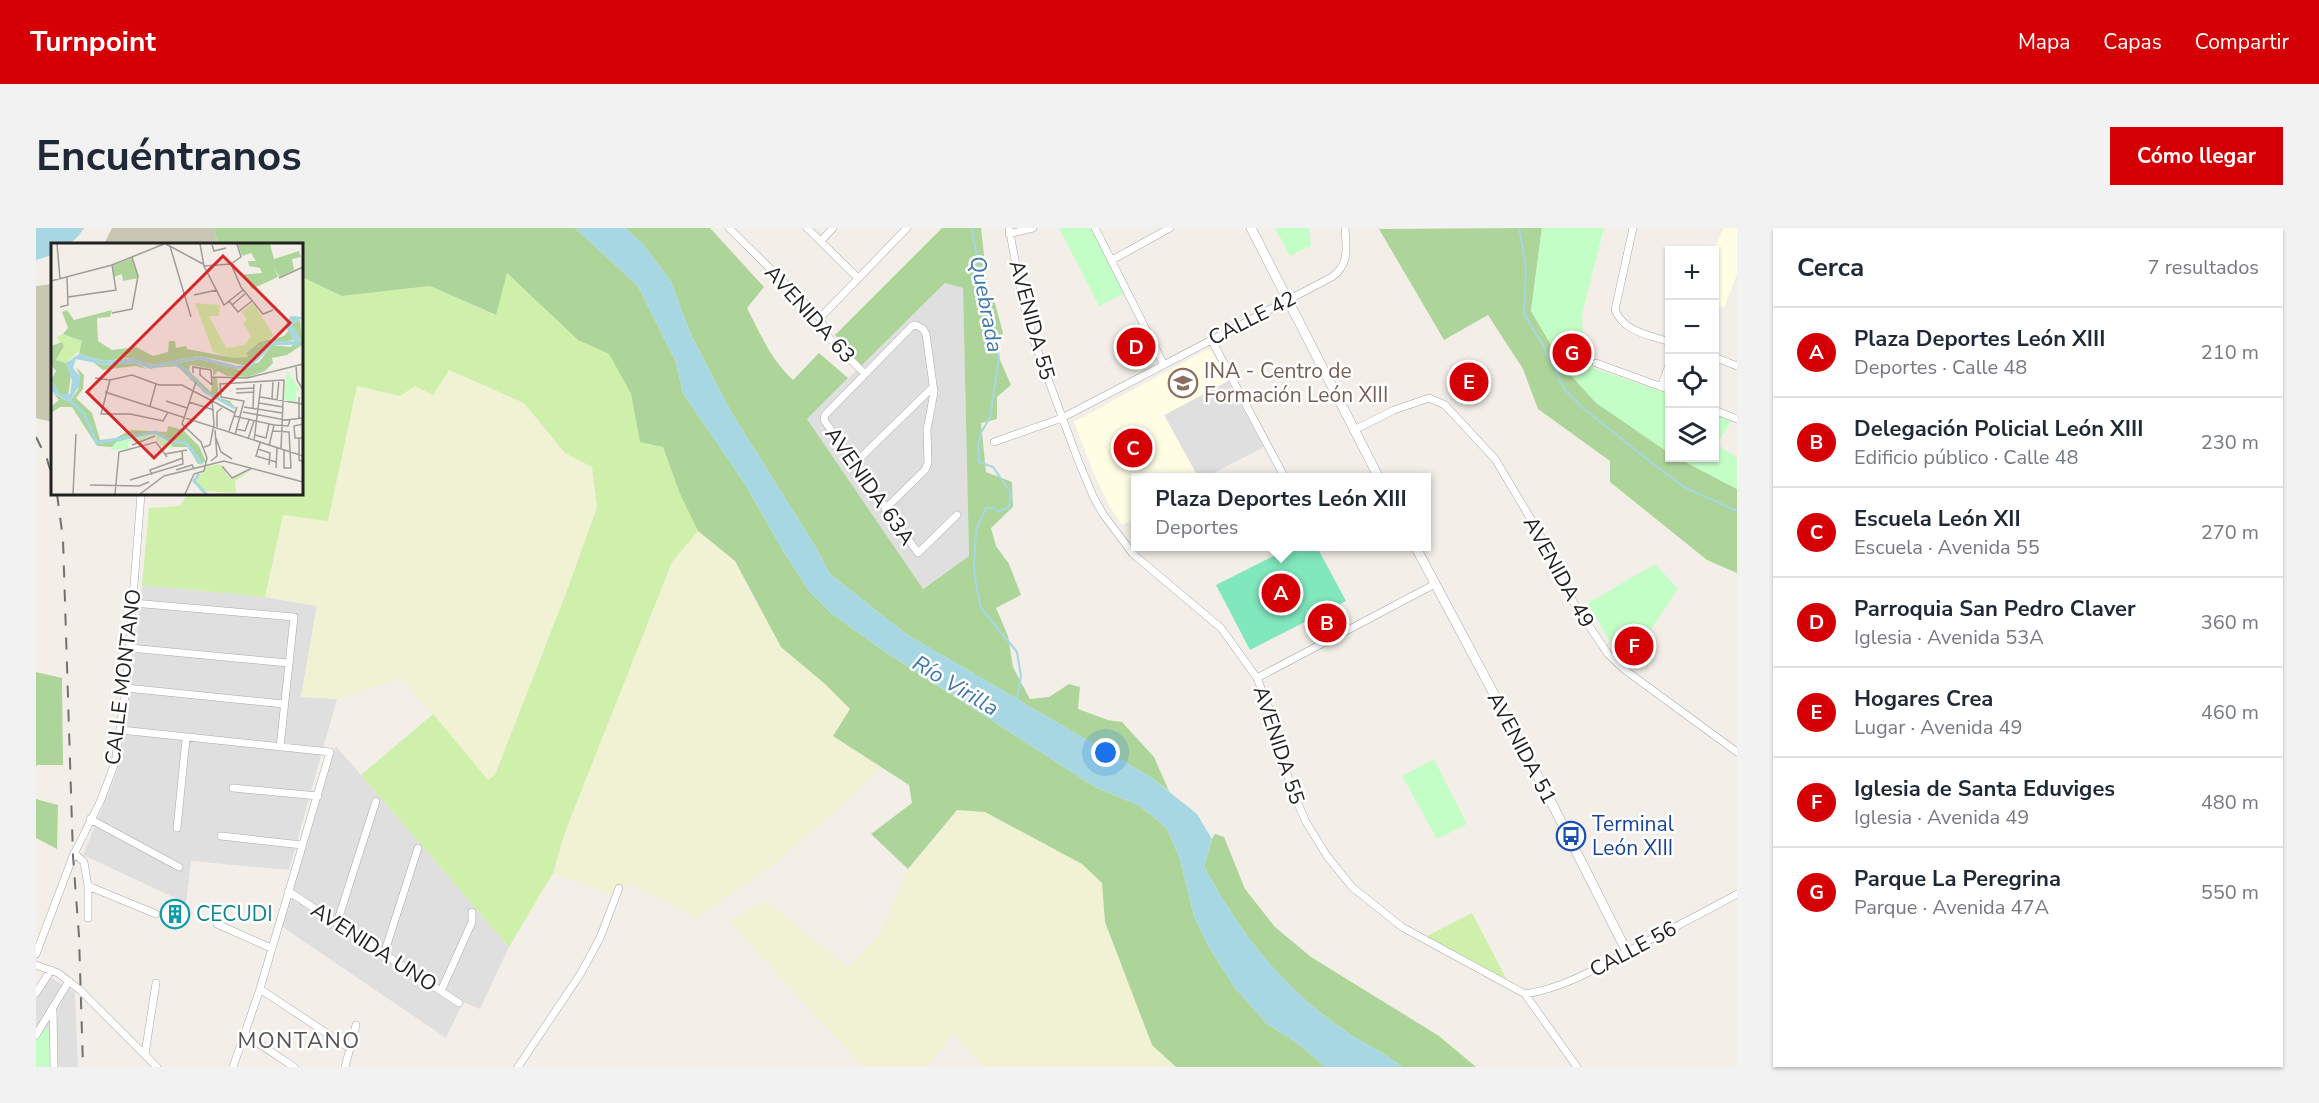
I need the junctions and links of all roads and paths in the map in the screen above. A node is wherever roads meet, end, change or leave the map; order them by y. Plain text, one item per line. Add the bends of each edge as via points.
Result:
1 (729, 228) edge
2 (807, 228) edge
3 (833, 228) edge
4 (907, 228) edge
5 (1033, 228) edge
6 (1095, 228) edge
7 (1170, 228) edge
8 (1251, 228) edge
9 (1345, 228) edge
10 (1633, 228) edge
11 (1009, 231) edge
12 (821, 241) junction
13 (1112, 260) junction
14 (858, 278) junction
15 (1288, 300) junction
16 (820, 318) junction
17 (1211, 339) junction
18 (1665, 340) edge
19 (1719, 359) edge
20 (1163, 363) junction
21 (1596, 363) dead end
22 (1737, 366) edge
23 (865, 374) junction
24 (1665, 376) edge
25 (933, 387) junction
26 (1661, 387) junction
27 (1665, 388) edge
28 (1719, 412) edge
29 (1062, 418) junction
30 (1737, 419) edge
31 (1354, 430) junction
32 (994, 442) dead end
33 (854, 464) junction
34 (1283, 473) edge
35 (1377, 473) edge
36 (141, 495) edge
37 (885, 509) junction
38 (957, 515) dead end
39 (1131, 549) edge
40 (1133, 551) edge
41 (1418, 551) edge
42 (1434, 584) junction
43 (133, 603) junction
44 (130, 648) junction
45 (288, 663) junction
46 (1257, 678) junction
47 (126, 688) junction
48 (284, 704) junction
49 (121, 730) junction
50 (186, 739) junction
51 (280, 747) junction
52 (1737, 752) edge
53 (233, 788) dead end
54 (318, 796) junction
55 (376, 801) dead end
56 (90, 819) junction
57 (177, 828) dead end
58 (221, 836) dead end
59 (302, 845) junction
60 (418, 848) dead end
61 (74, 853) junction
62 (179, 867) dead end
63 (88, 886) junction
64 (619, 888) dead end
65 (288, 891) junction
66 (1737, 894) edge
67 (472, 912) dead end
68 (156, 914) dead end
69 (88, 918) dead end
70 (337, 923) junction
71 (217, 924) dead end
72 (271, 948) junction
73 (1627, 952) junction
74 (36, 954) edge
75 (384, 954) junction
76 (36, 965) edge
77 (51, 970) junction
78 (69, 981) junction
79 (156, 983) dead end
80 (260, 989) junction
81 (441, 991) junction
82 (36, 993) edge
83 (1525, 994) junction
84 (459, 1003) dead end
85 (53, 1009) junction
86 (356, 1025) dead end
87 (42, 1026) junction
88 (53, 1029) junction
89 (36, 1035) edge
90 (246, 1035) junction
91 (350, 1048) junction
92 (145, 1054) junction
93 (54, 1067) edge
94 (157, 1067) edge
95 (234, 1067) edge
96 (294, 1067) edge
97 (345, 1067) edge
98 (518, 1067) edge
99 (1577, 1067) edge

1 - 16 street, AVENIDA 63
2 - 12 street
3 - 12 street
4 - 14 street
5 - 11 street
6 - 13 street
7 - 13 street
8 - 15 street
9 - 15 street, CALLE 42 via 1344,266 1332,277
10 - 18 street via 1615,310 1627,326
11 - 29 street, AVENIDA 55 via 1028,322
12 - 14 street
13 - 20 street
14 - 16 street
15 - 17 street, CALLE 42
15 - 31 street
16 - 23 street, AVENIDA 63 via 829,338
17 - 20 street, CALLE 42
17 - 34 street
19 - 22 street
20 - 29 street, CALLE 42
21 - 26 street
23 - 25 street via 916,325 926,334
23 - 33 street, AVENIDA 63A via 824,418
24 - 26 street
25 - 33 street
25 - 37 street via 927,430 928,463
26 - 27 street
28 - 30 street
29 - 32 street, CALLE 42
29 - 39 street, AVENIDA 55 via 1103,514
31 - 35 street
31 - 52 street, AVENIDA 49 via 1429,398 1445,405 1495,459 1538,531 1575,605 1608,654
33 - 37 street, AVENIDA 63A
36 - 43 street, CALLE MONTANO
37 - 38 street, AVENIDA 63A via 920,553
40 - 46 street, AVENIDA 55 via 1221,628
41 - 42 street, AVENIDA 51
42 - 46 street
42 - 73 street, AVENIDA 51
43 - 44 street, CALLE MONTANO
43 - 45 street via 294,617
44 - 45 street
44 - 47 street, CALLE MONTANO
45 - 48 street
46 - 83 street, AVENIDA 55 via 1271,713 1291,788 1306,822 1352,887 1402,927
47 - 48 street
47 - 49 street, CALLE MONTANO
48 - 51 street
49 - 50 street
49 - 56 street, CALLE MONTANO via 109,783
50 - 51 street
50 - 57 street
51 - 54 street via 330,752
53 - 54 street
54 - 59 street
55 - 70 street
56 - 61 street, CALLE MONTANO
56 - 62 street
58 - 59 street
59 - 65 street
60 - 75 street
61 - 63 street via 84,862
61 - 74 street, CALLE MONTANO
63 - 68 street
63 - 69 street
64 - 98 street via 600,938 581,973
65 - 70 street, AVENIDA UNO
65 - 72 street
66 - 73 street, CALLE 56
67 - 81 street via 472,922
70 - 75 street, AVENIDA UNO
71 - 72 street
72 - 80 street
73 - 83 street, CALLE 56 via 1569,982
75 - 81 street, AVENIDA UNO
76 - 77 street
77 - 78 street
77 - 82 street
78 - 85 street
78 - 92 street
79 - 92 street
80 - 90 street
80 - 91 street
81 - 84 street, AVENIDA UNO
83 - 99 street, AVENIDA 55
85 - 87 street
85 - 88 street
86 - 91 street
87 - 88 street
87 - 89 street
88 - 93 street
90 - 95 street
90 - 96 street
91 - 97 street
92 - 94 street

